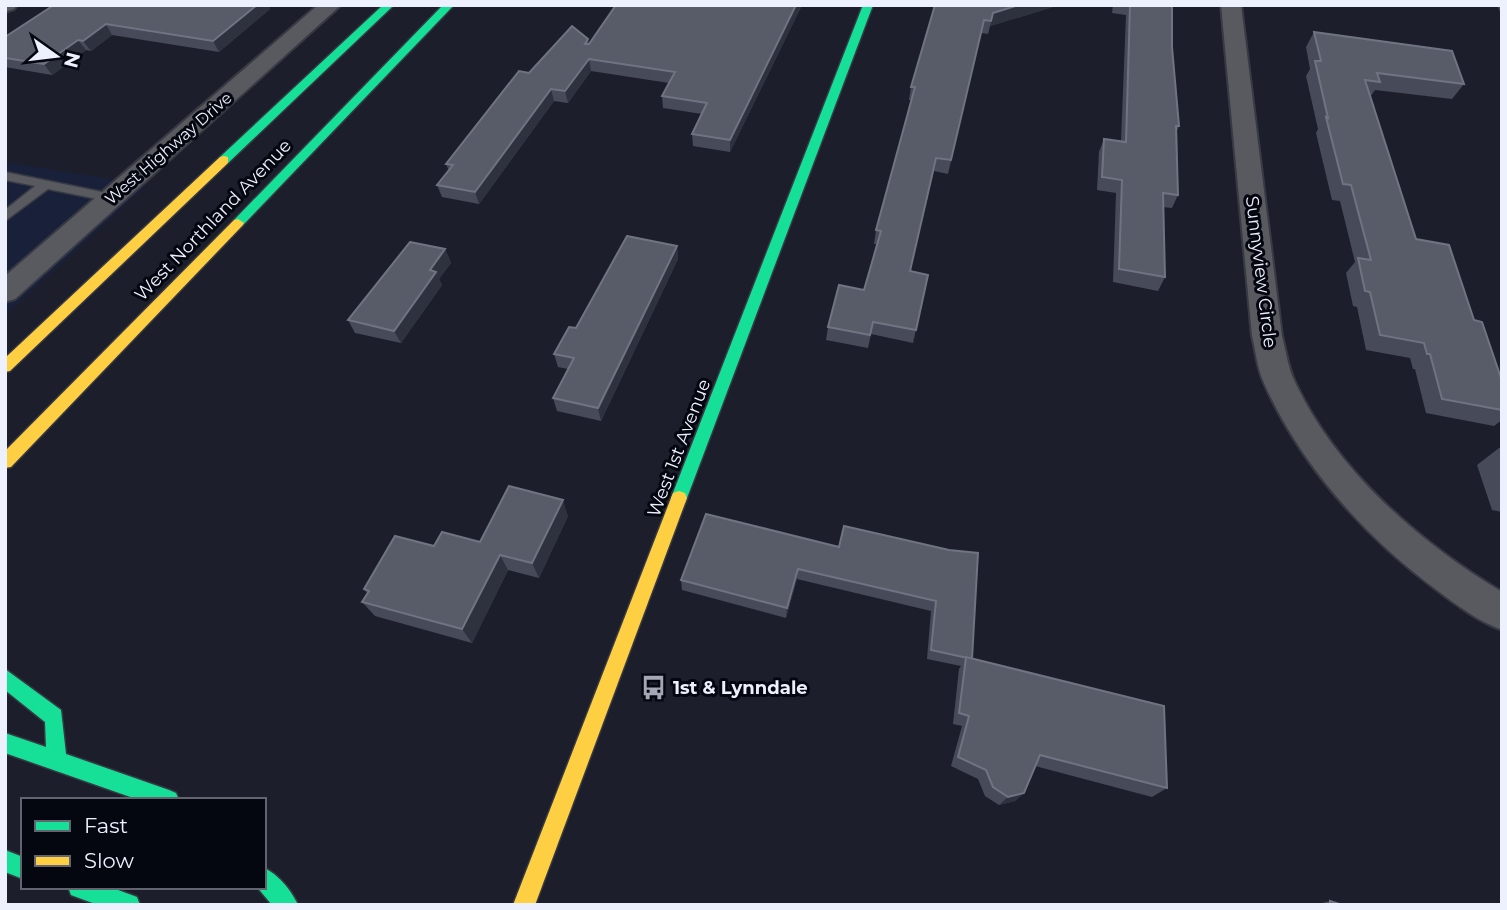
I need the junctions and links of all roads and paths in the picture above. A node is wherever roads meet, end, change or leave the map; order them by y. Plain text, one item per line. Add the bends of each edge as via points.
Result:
1 (331, 5) edge
2 (389, 5) edge
3 (449, 5) edge
4 (868, 5) edge
5 (1231, 5) edge
6 (9, 178) edge
7 (46, 184) junction
8 (112, 198) junction
9 (5, 217) edge
10 (5, 292) edge
11 (9, 360) edge
12 (20, 447) junction
13 (5, 462) edge
14 (5, 474) edge
15 (1502, 613) edge
16 (5, 678) edge
17 (5, 743) edge
18 (57, 761) junction
19 (163, 798) edge
20 (266, 880) edge
21 (85, 889) edge
22 (130, 905) edge
23 (287, 905) edge
24 (524, 905) edge

1 - 8 street, West Highway Drive
2 - 11 main road, West Northland Avenue
3 - 12 main road, West Northland Avenue
4 - 24 main road, West 1st Avenue
5 - 15 street, Sunnyview Circle via 1267,336 1278,380 1302,426 1343,480 1411,546 1470,595
6 - 7 lane
7 - 8 lane
7 - 9 lane
8 - 10 street, West Highway Drive
12 - 13 main road, West Northland Avenue
12 - 14 main road
16 - 18 main road via 54,717
17 - 18 main road
18 - 19 main road
20 - 23 main road
21 - 22 main road

